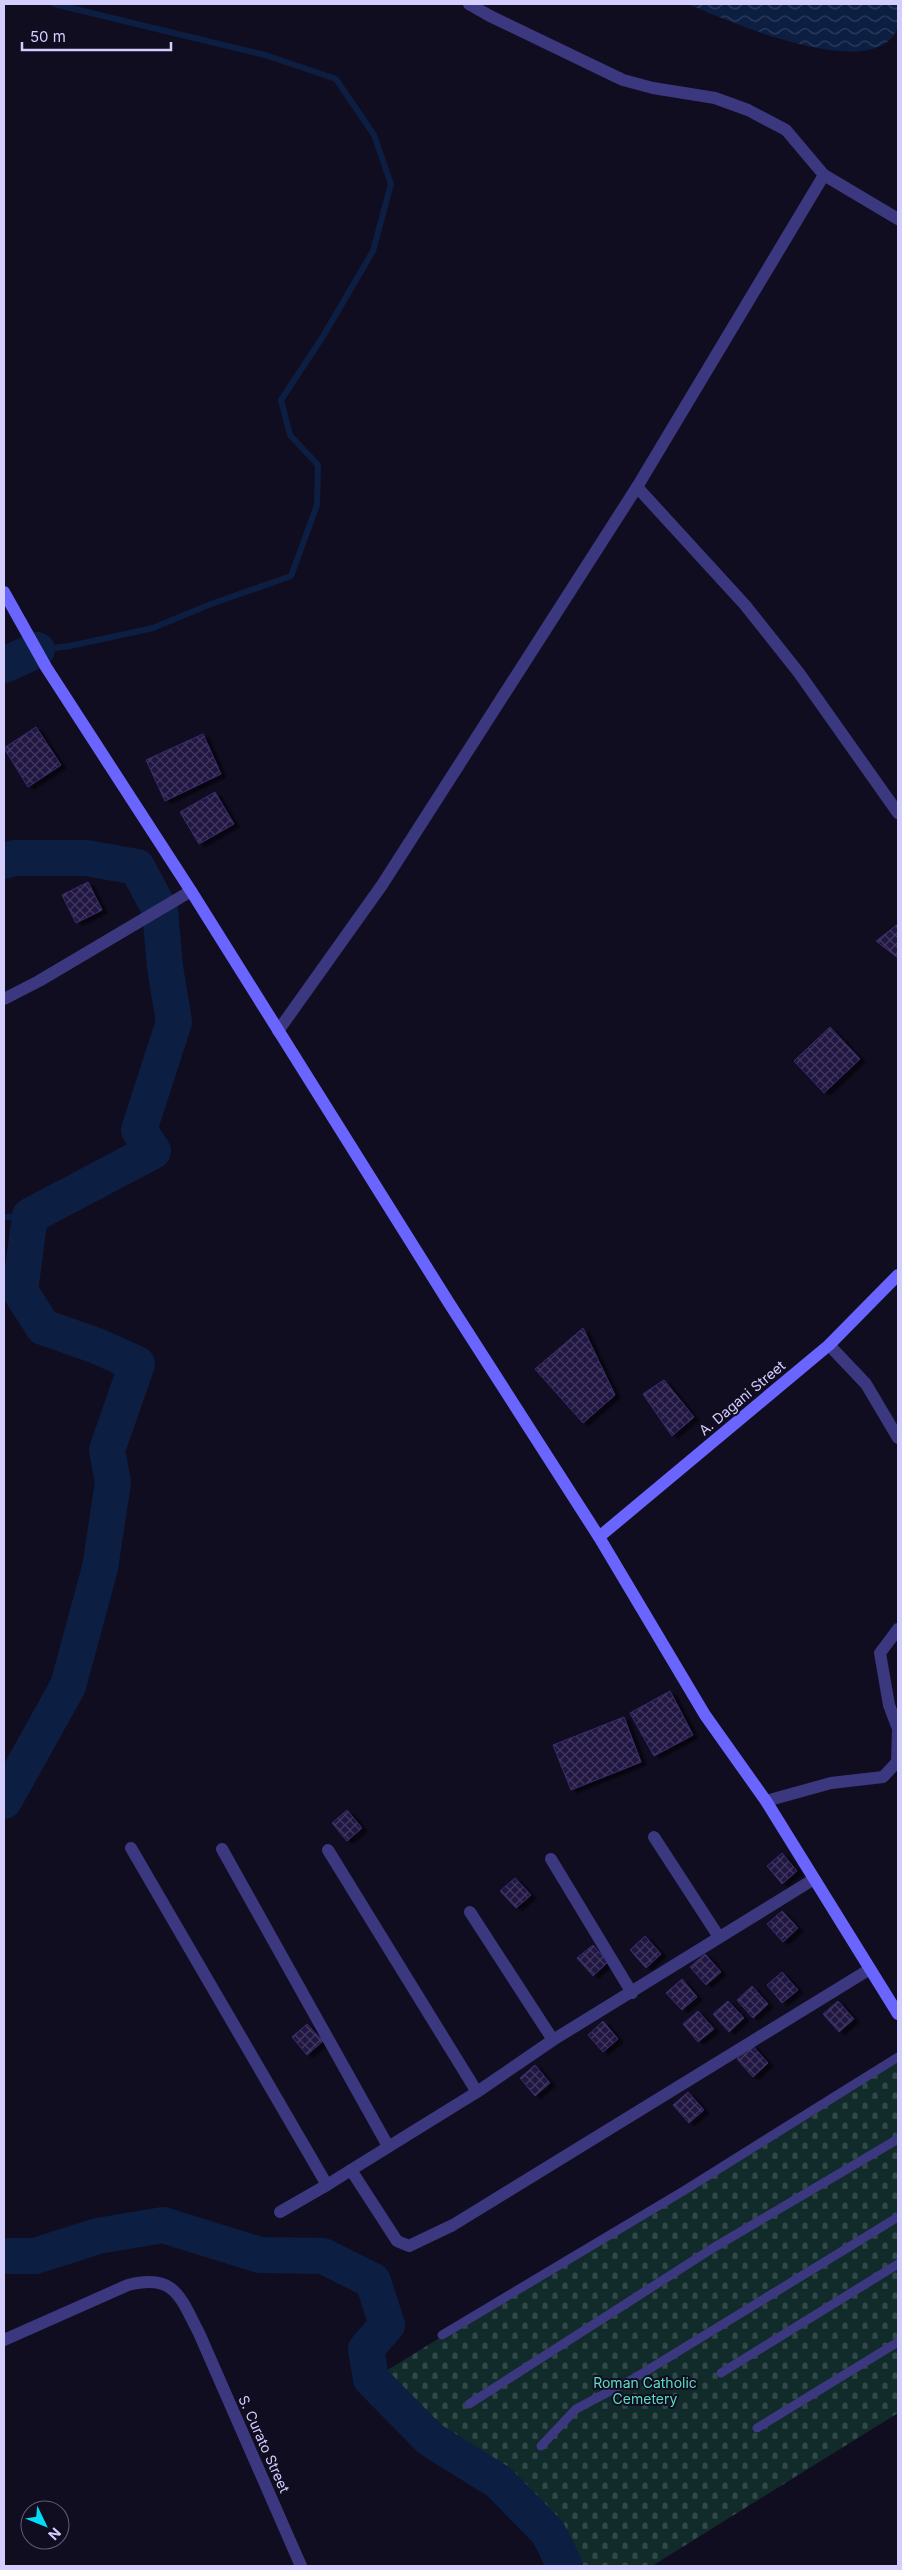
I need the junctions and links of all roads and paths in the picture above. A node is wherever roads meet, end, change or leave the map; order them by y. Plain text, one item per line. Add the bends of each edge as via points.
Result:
1 (469, 4) edge
2 (824, 175) junction
3 (898, 219) edge
4 (637, 487) junction
5 (4, 592) edge
6 (898, 813) edge
7 (191, 891) junction
8 (4, 999) edge
9 (278, 1031) junction
10 (898, 1275) edge
11 (829, 1345) junction
12 (898, 1438) edge
13 (599, 1537) junction
14 (898, 1629) edge
15 (898, 1729) edge
16 (766, 1801) junction
17 (654, 1837) dead end
18 (130, 1848) dead end
19 (222, 1849) dead end
20 (328, 1850) dead end
21 (551, 1860) dead end
22 (814, 1879) junction
23 (470, 1912) dead end
24 (719, 1937) junction
25 (870, 1969) junction
26 (632, 1992) junction
27 (898, 2014) edge
28 (553, 2040) junction
29 (898, 2057) edge
30 (477, 2092) junction
31 (898, 2139) edge
32 (388, 2146) junction
33 (351, 2170) junction
34 (327, 2185) junction
35 (280, 2212) dead end
36 (898, 2217) edge
37 (898, 2264) edge
38 (442, 2335) dead end
39 (4, 2340) edge
40 (898, 2342) edge
41 (721, 2373) dead end
42 (469, 2404) dead end
43 (758, 2428) dead end
44 (541, 2446) dead end
45 (301, 2566) edge

1 - 2 street via 623,80 715,98 748,110 786,130
2 - 3 street
2 - 4 street
4 - 6 street via 745,605 799,673
4 - 9 street via 382,885
5 - 7 main road via 46,667
7 - 8 street
7 - 9 main road
9 - 13 main road
10 - 11 main road, A. Dagani Street
11 - 12 street via 866,1384
11 - 13 main road, A. Dagani Street
13 - 16 main road via 705,1715
14 - 15 street via 880,1653 889,1705
15 - 16 street via 896,1762 883,1776 831,1783
16 - 22 main road
17 - 24 street
18 - 34 street
19 - 32 street
20 - 30 street
21 - 26 street
22 - 24 street
22 - 25 main road
23 - 28 street
24 - 26 street
25 - 27 main road
25 - 33 street via 453,2225 409,2246 397,2241
26 - 28 street
28 - 30 street
29 - 38 lane via 685,2190
30 - 32 street
31 - 42 lane via 713,2248
32 - 33 street
33 - 34 street
34 - 35 street
36 - 44 lane via 633,2378 576,2409
37 - 41 lane
39 - 45 street, S. Curato Street via 128,2285 148,2280 162,2282 180,2297 199,2333
40 - 43 lane

